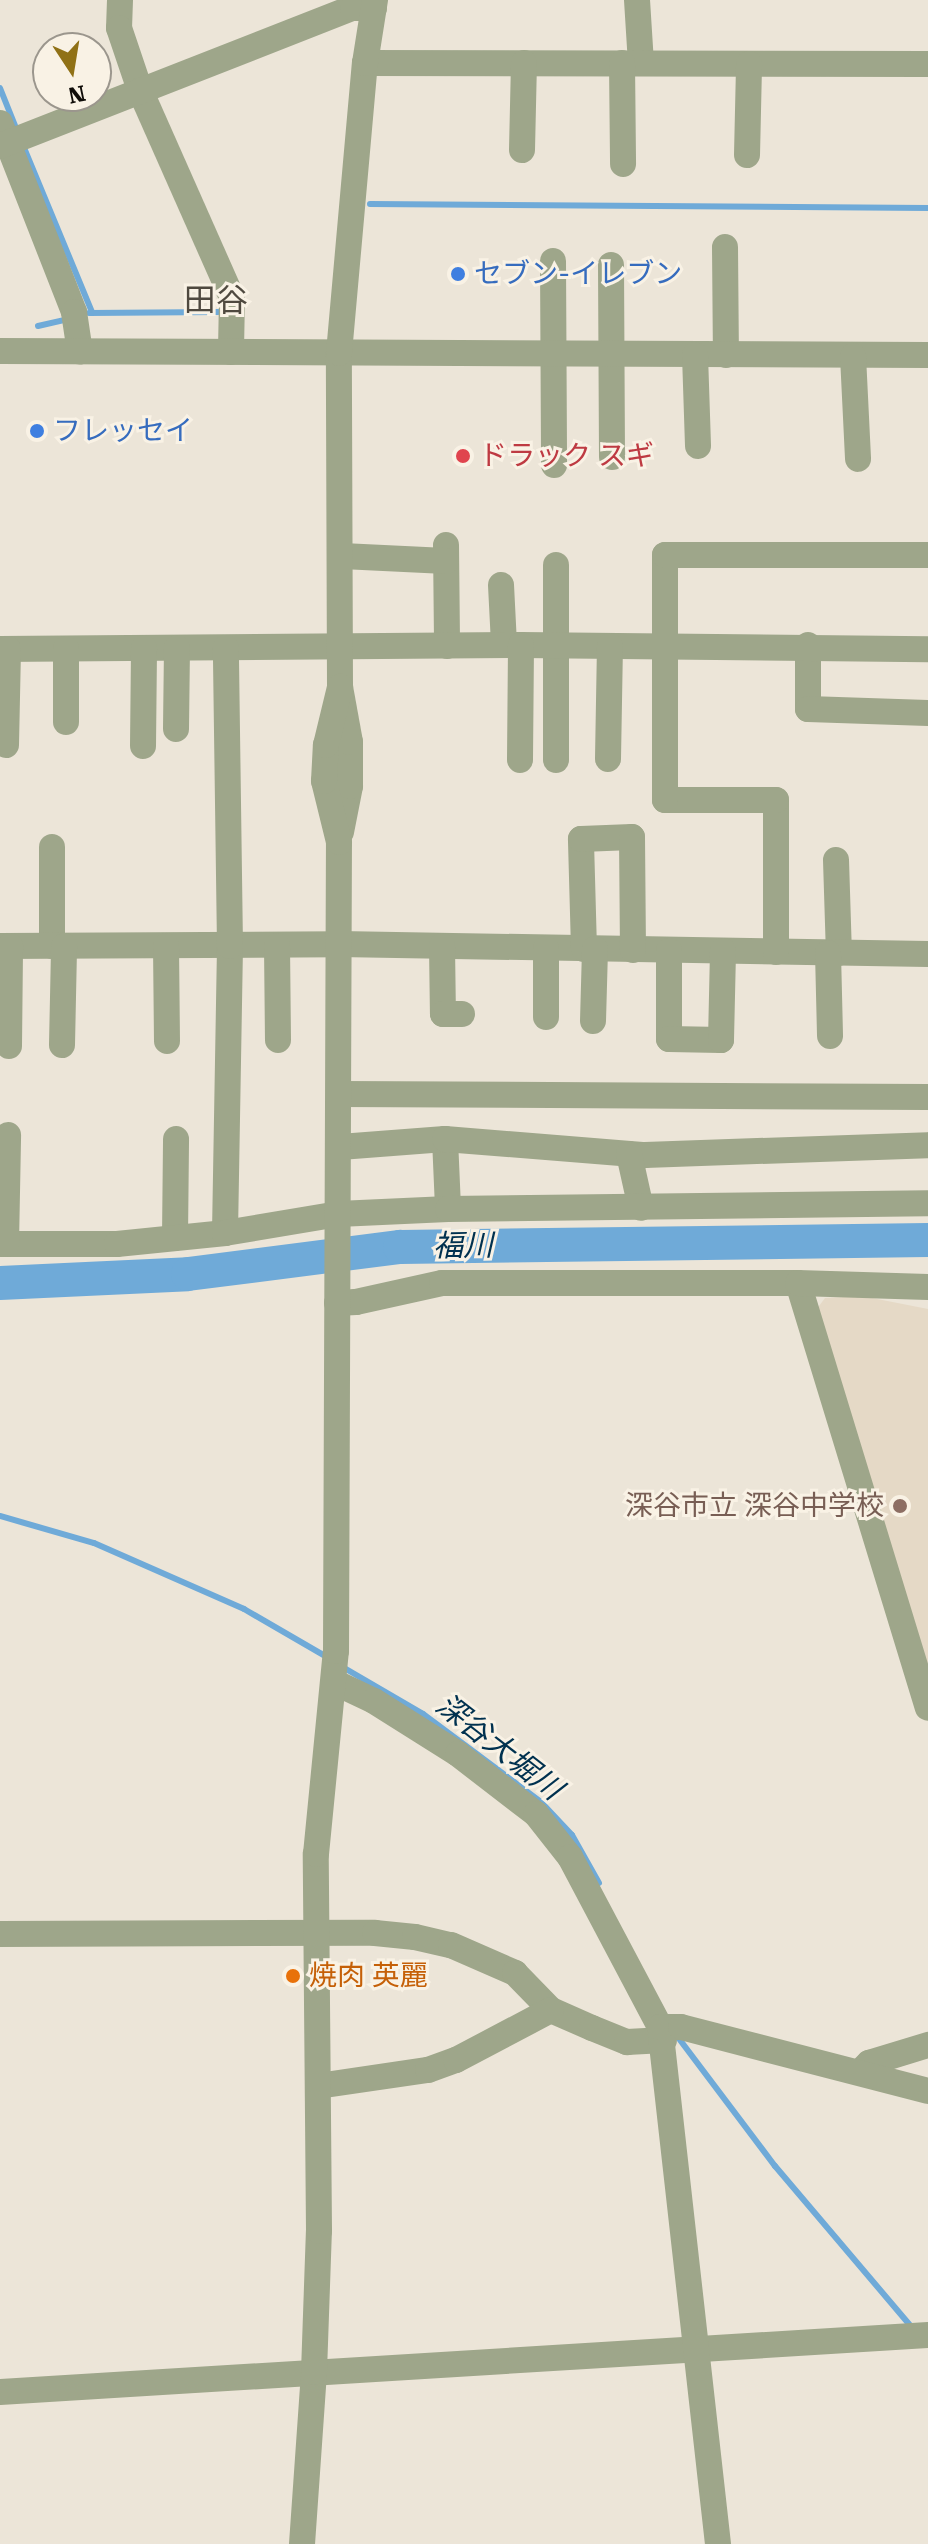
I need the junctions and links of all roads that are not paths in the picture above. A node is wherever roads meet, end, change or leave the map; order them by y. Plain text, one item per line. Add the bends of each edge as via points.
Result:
1 (120, 0) edge
2 (637, 0) edge
3 (374, 4) edge
4 (365, 63) junction
5 (524, 63) junction
6 (631, 63) junction
7 (749, 64) junction
8 (928, 64) edge
9 (140, 90) junction
10 (3, 137) edge
11 (522, 150) dead end
12 (747, 155) dead end
13 (623, 164) dead end
14 (725, 247) dead end
15 (553, 261) dead end
16 (611, 265) dead end
17 (0, 351) edge
18 (80, 352) junction
19 (231, 352) junction
20 (339, 353) junction
21 (612, 353) junction
22 (556, 355) junction
23 (695, 355) junction
24 (726, 355) junction
25 (928, 355) edge
26 (853, 356) junction
27 (698, 446) dead end
28 (612, 457) dead end
29 (858, 459) dead end
30 (554, 465) dead end
31 (928, 555) edge
32 (342, 556) junction
33 (556, 565) dead end
34 (501, 585) dead end
35 (512, 645) junction
36 (808, 645) junction
37 (447, 646) junction
38 (558, 646) junction
39 (610, 646) junction
40 (665, 646) junction
41 (144, 648) junction
42 (177, 648) junction
43 (226, 648) junction
44 (339, 648) junction
45 (4, 649) edge
46 (66, 649) junction
47 (928, 649) edge
48 (928, 713) edge
49 (66, 722) dead end
50 (176, 729) dead end
51 (6, 745) dead end
52 (143, 746) dead end
53 (608, 759) dead end
54 (520, 760) dead end
55 (556, 760) dead end
56 (52, 847) dead end
57 (836, 860) dead end
58 (339, 944) junction
59 (5, 946) edge
60 (58, 946) junction
61 (166, 946) junction
62 (230, 946) junction
63 (277, 946) junction
64 (442, 946) junction
65 (546, 949) junction
66 (590, 949) junction
67 (633, 950) junction
68 (669, 951) junction
69 (723, 951) junction
70 (776, 952) junction
71 (834, 953) junction
72 (928, 954) edge
73 (462, 1014) dead end
74 (546, 1017) dead end
75 (593, 1021) dead end
76 (830, 1036) dead end
77 (278, 1040) dead end
78 (167, 1041) dead end
79 (62, 1045) dead end
80 (9, 1046) dead end
81 (339, 1094) junction
82 (928, 1097) edge
83 (8, 1135) dead end
84 (176, 1139) dead end
85 (445, 1139) junction
86 (928, 1145) edge
87 (340, 1147) junction
88 (629, 1154) junction
89 (928, 1203) edge
90 (641, 1208) junction
91 (448, 1209) junction
92 (338, 1219) junction
93 (225, 1233) junction
94 (175, 1238) junction
95 (3, 1244) edge
96 (798, 1283) junction
97 (928, 1287) edge
98 (337, 1296) junction
99 (334, 1682) junction
100 (928, 1708) edge
101 (0, 1934) edge
102 (316, 1934) junction
103 (551, 2010) junction
104 (662, 2033) junction
105 (928, 2045) edge
106 (860, 2072) junction
107 (318, 2086) junction
108 (928, 2091) edge
109 (928, 2335) edge
110 (697, 2350) junction
111 (314, 2372) junction
112 (0, 2392) edge
113 (302, 2544) edge
114 (718, 2544) edge

1 - 9 street via 119,28
2 - 6 street
3 - 4 street
3 - 9 street
4 - 5 street
4 - 20 street
5 - 6 street
5 - 11 street
6 - 7 street
6 - 13 street
7 - 8 street
7 - 12 street
9 - 10 street
9 - 19 street via 232,298
10 - 18 street via 74,312
14 - 24 street
15 - 22 street
16 - 21 street
17 - 18 street
18 - 19 street
19 - 20 street
20 - 22 street
20 - 32 street
21 - 22 street
21 - 23 street
21 - 28 street
22 - 30 street
23 - 24 street
23 - 27 street
24 - 26 street
25 - 26 street
26 - 29 street
31 - 40 street via 665,555
32 - 37 street via 446,553
32 - 44 street
33 - 38 street
34 - 35 street
35 - 37 street
35 - 38 street
35 - 54 street
36 - 40 street
36 - 47 street
36 - 48 street via 808,709
37 - 44 street
38 - 39 street
38 - 55 street
39 - 40 street
39 - 53 street
40 - 70 street via 665,800 776,800
41 - 42 street
41 - 46 street
41 - 52 street
42 - 43 street
42 - 50 street
43 - 44 street
43 - 62 street
44 - 58 street via 340,687 326,745 324,781 339,842
45 - 46 street
45 - 51 street
46 - 49 street
56 - 60 street
57 - 71 street
58 - 63 street
58 - 64 street
58 - 81 street
59 - 60 street
59 - 80 street
60 - 61 street
60 - 79 street
61 - 62 street
61 - 78 street
62 - 63 street
62 - 93 street
63 - 77 street
64 - 65 street
64 - 73 street via 443,1014
65 - 66 street
65 - 74 street
66 - 67 street
66 - 67 street via 581,839 632,837
66 - 75 street
67 - 68 street
68 - 69 street
68 - 69 street via 669,1039 721,1040
69 - 70 street
70 - 71 street
71 - 72 street
71 - 76 street
81 - 82 street
81 - 87 street
83 - 95 street
84 - 94 street
85 - 87 street
85 - 88 street
85 - 91 street
86 - 88 street
87 - 92 street
88 - 90 street
89 - 90 street
90 - 91 street
91 - 92 street
92 - 93 street
92 - 98 street
93 - 94 street
94 - 95 street
96 - 97 street
96 - 98 street via 442,1283 356,1302
96 - 100 street
98 - 99 street
99 - 102 street via 318,1813
99 - 104 street via 458,1754 536,1814 570,1857
101 - 102 street
102 - 103 street via 375,1933 451,1945 515,1973
102 - 107 street
103 - 104 street via 627,2042
103 - 107 street via 428,2070
104 - 106 street via 681,2027
104 - 110 street
105 - 106 street via 869,2063
106 - 108 street
107 - 111 street
109 - 110 street
110 - 111 street
110 - 114 street
111 - 112 street
111 - 113 street

